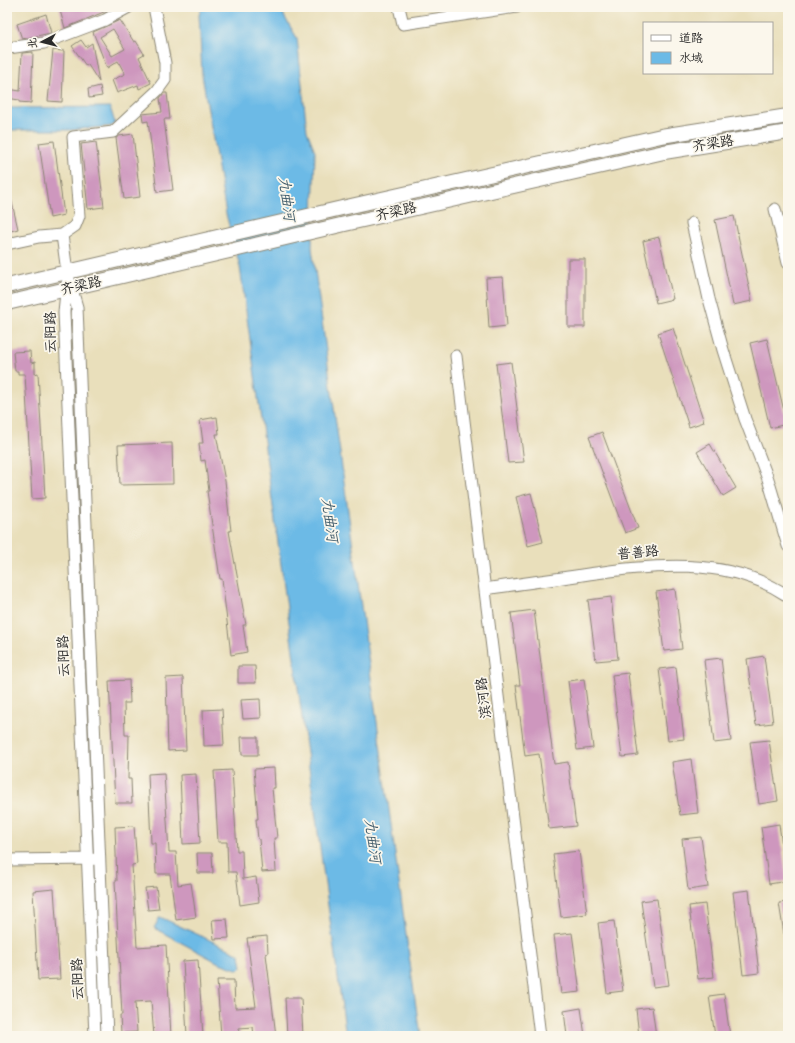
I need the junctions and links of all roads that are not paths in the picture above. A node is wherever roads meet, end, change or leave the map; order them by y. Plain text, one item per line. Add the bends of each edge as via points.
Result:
1 (129, 7) edge
2 (154, 7) edge
3 (399, 7) edge
4 (517, 7) edge
5 (8, 48) edge
6 (788, 116) edge
7 (788, 132) edge
8 (776, 210) dead end
9 (692, 223) dead end
10 (62, 235) junction
11 (7, 244) edge
12 (788, 263) edge
13 (68, 272) junction
14 (7, 286) edge
15 (69, 289) junction
16 (7, 303) edge
17 (456, 356) dead end
18 (783, 511) edge
19 (788, 546) edge
20 (486, 589) junction
21 (788, 596) edge
22 (88, 859) junction
23 (100, 859) junction
24 (7, 860) edge
25 (95, 1036) edge
26 (107, 1036) edge
27 (540, 1036) edge

1 - 5 street via 105,20 44,43
2 - 10 street via 165,63 165,80 158,91 113,132 73,138 79,216 75,226
3 - 4 street via 403,24
6 - 13 main road, 齐梁路 via 661,136
7 - 15 main road, 齐梁路 via 664,152
8 - 12 street
9 - 18 street via 709,299 745,420
10 - 11 street
10 - 13 street, 云阳路
13 - 14 main road, 齐梁路
13 - 15 street, 云阳路
15 - 16 main road, 齐梁路
15 - 22 street, 云阳路 via 64,320
15 - 23 street, 云阳路 via 77,307
17 - 20 street, 滨河路
18 - 19 street
20 - 21 street, 普善路 via 629,568 665,566 709,568 746,575
20 - 27 street, 滨河路
22 - 23 street
22 - 24 street
22 - 25 street, 云阳路
23 - 26 street, 云阳路

